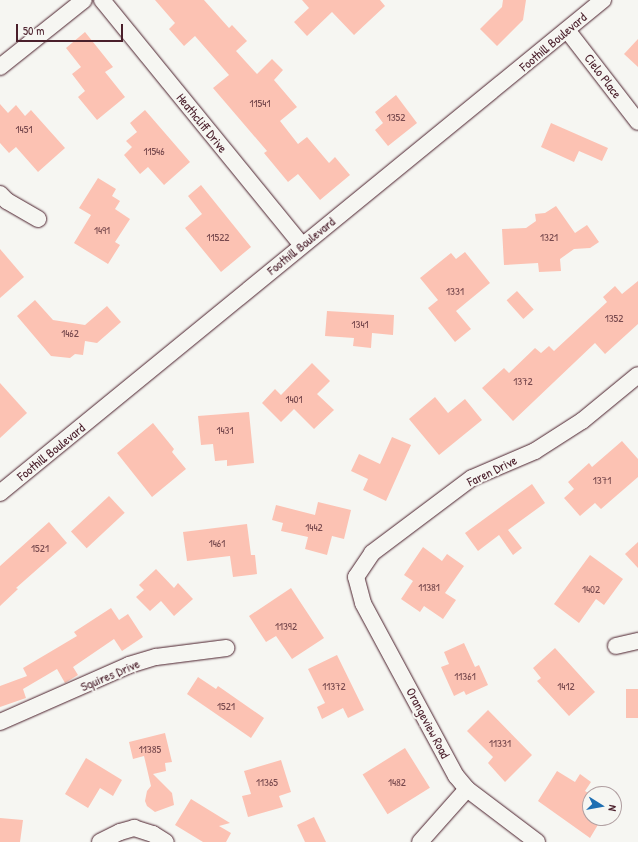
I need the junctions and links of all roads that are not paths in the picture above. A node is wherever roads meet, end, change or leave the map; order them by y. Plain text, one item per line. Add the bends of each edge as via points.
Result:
1 (84, 0) edge
2 (102, 0) edge
3 (603, 0) edge
4 (567, 30) junction
5 (0, 67) edge
6 (638, 122) edge
7 (0, 194) edge
8 (38, 219) dead end
9 (302, 245) junction
10 (638, 375) edge
11 (0, 493) edge
12 (356, 576) joint
13 (638, 641) edge
14 (616, 646) dead end
15 (226, 648) dead end
16 (0, 722) edge
17 (467, 789) junction
18 (100, 842) edge
19 (166, 842) edge
20 (420, 842) edge
21 (537, 842) edge

1 - 5 street
2 - 9 street, Heathcliff Drive
3 - 4 street, Foothill Boulevard
4 - 6 street, Cielo Place
4 - 9 street, Foothill Boulevard
7 - 8 street via 7,201
9 - 11 street, Foothill Boulevard
10 - 12 street, Faren Drive via 582,421 535,451 472,478 372,554
12 - 17 street, Orangeview Road via 364,603 456,776
13 - 14 street
15 - 16 street, Squires Drive via 156,658 129,665
17 - 20 street
17 - 21 street, Orangeview Road
18 - 19 street via 134,828

